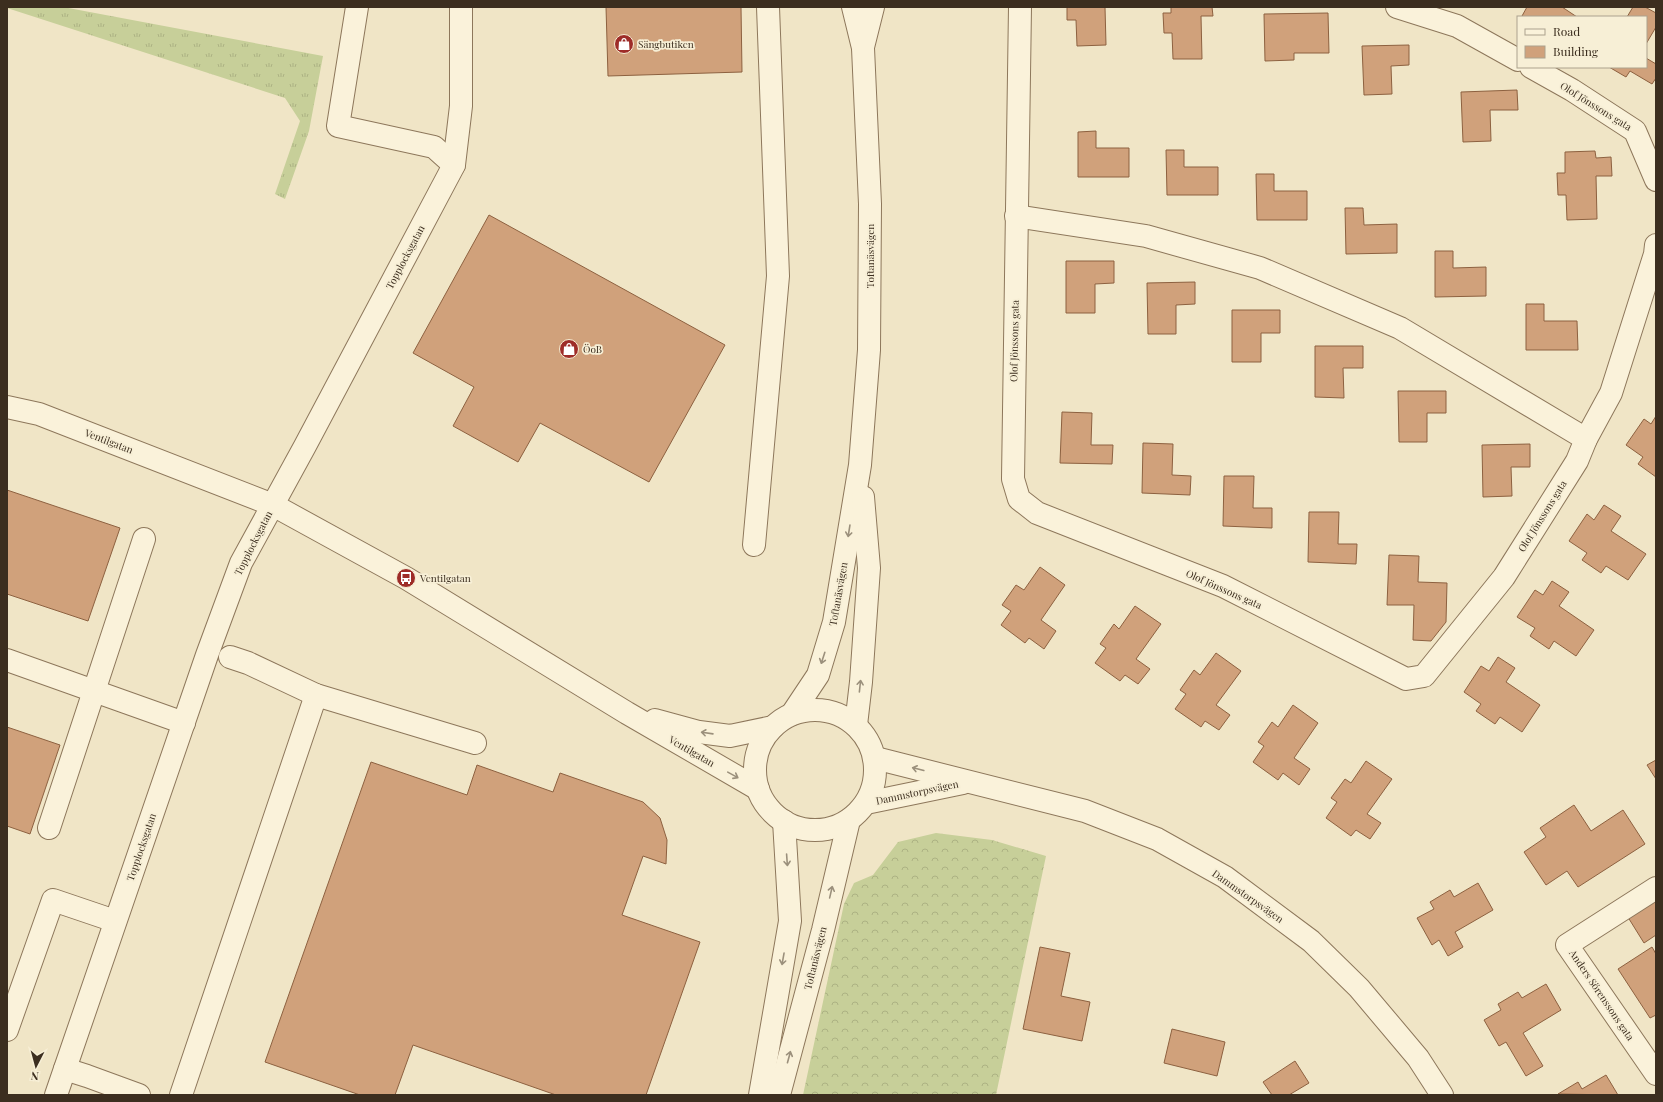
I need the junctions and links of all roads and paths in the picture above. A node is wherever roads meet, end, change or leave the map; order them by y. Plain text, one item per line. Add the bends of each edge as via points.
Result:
1 (357, 7) edge
2 (460, 7) edge
3 (768, 7) edge
4 (853, 7) edge
5 (873, 7) edge
6 (1020, 7) edge
7 (1397, 7) edge
8 (863, 48) junction
9 (1517, 59) edge
10 (1533, 68) edge
11 (454, 165) junction
12 (1656, 180) edge
13 (1016, 216) junction
14 (1656, 245) edge
15 (7, 407) edge
16 (1586, 439) junction
17 (860, 465) junction
18 (273, 504) junction
19 (144, 539) dead end
20 (754, 545) dead end
21 (230, 658) dead end
22 (7, 660) edge
23 (95, 691) junction
24 (316, 695) junction
25 (627, 713) junction
26 (792, 714) junction
27 (184, 723) junction
28 (856, 725) junction
29 (772, 727) junction
30 (475, 743) dead end
31 (875, 758) junction
32 (969, 782) junction
33 (758, 789) junction
34 (866, 803) junction
35 (849, 820) junction
36 (784, 821) junction
37 (49, 828) dead end
38 (1656, 888) edge
39 (115, 921) junction
40 (7, 1030) edge
41 (65, 1069) junction
42 (1656, 1074) edge
43 (56, 1095) edge
44 (138, 1095) edge
45 (181, 1095) edge
46 (760, 1095) edge
47 (779, 1095) edge
48 (1442, 1095) edge

1 - 11 street via 338,126 434,148
2 - 11 street, Topplocksgatan via 462,106
3 - 20 street via 778,276
4 - 8 street, Toftanäsvägen
5 - 8 street, Toftanäsvägen
6 - 13 street, Olof Jönssons gata
7 - 9 street via 1457,26
8 - 17 street, Toftanäsvägen via 870,220 869,350
10 - 12 street, Olof Jönssons gata via 1635,131
11 - 18 street, Topplocksgatan
13 - 16 street via 1146,236 1260,268 1400,328
13 - 16 street, Olof Jönssons gata via 1013,479 1019,499 1037,513 1222,586 1406,679 1424,676 1504,577 1577,461
14 - 16 street, Olof Jönssons gata via 1611,393
15 - 18 street, Ventilgatan via 39,414
17 -> 26 street, Toftanäsvägen via 834,622 818,675
28 -> 17 street, Toftanäsvägen via 869,568
18 - 25 street, Ventilgatan via 406,578
18 - 27 street, Topplocksgatan via 241,563
19 - 23 street
21 - 24 street via 248,663
22 - 23 street
23 - 27 street
23 - 37 street
24 - 30 street
24 - 45 street
29 -> 25 street, Ventilgatan via 730,736 698,732
25 -> 33 street, Ventilgatan
26 - 28 street, Toftanäsvägen via 813,709 833,712
26 - 29 street, Toftanäsvägen
27 - 39 street, Topplocksgatan
28 - 31 street, Toftanäsvägen via 868,740
29 - 33 street, Toftanäsvägen via 758,753 755,767
32 -> 31 street, Dammstorpsvägen
31 - 34 street, Toftanäsvägen via 875,780
32 - 34 street, Dammstorpsvägen
32 - 48 street, Dammstorpsvägen via 1085,811 1157,839 1225,877 1311,941 1359,988 1418,1058
33 - 36 street, Toftanäsvägen via 768,807
34 - 35 street, Toftanäsvägen
35 - 36 street, Toftanäsvägen via 832,828 809,830
47 -> 35 street, Toftanäsvägen
36 -> 46 street via 790,921
38 - 42 street, Anders Sörenssons gata via 1567,944
39 - 40 street via 53,900
39 - 41 street, Topplocksgatan
41 - 43 street, Topplocksgatan
41 - 44 street

